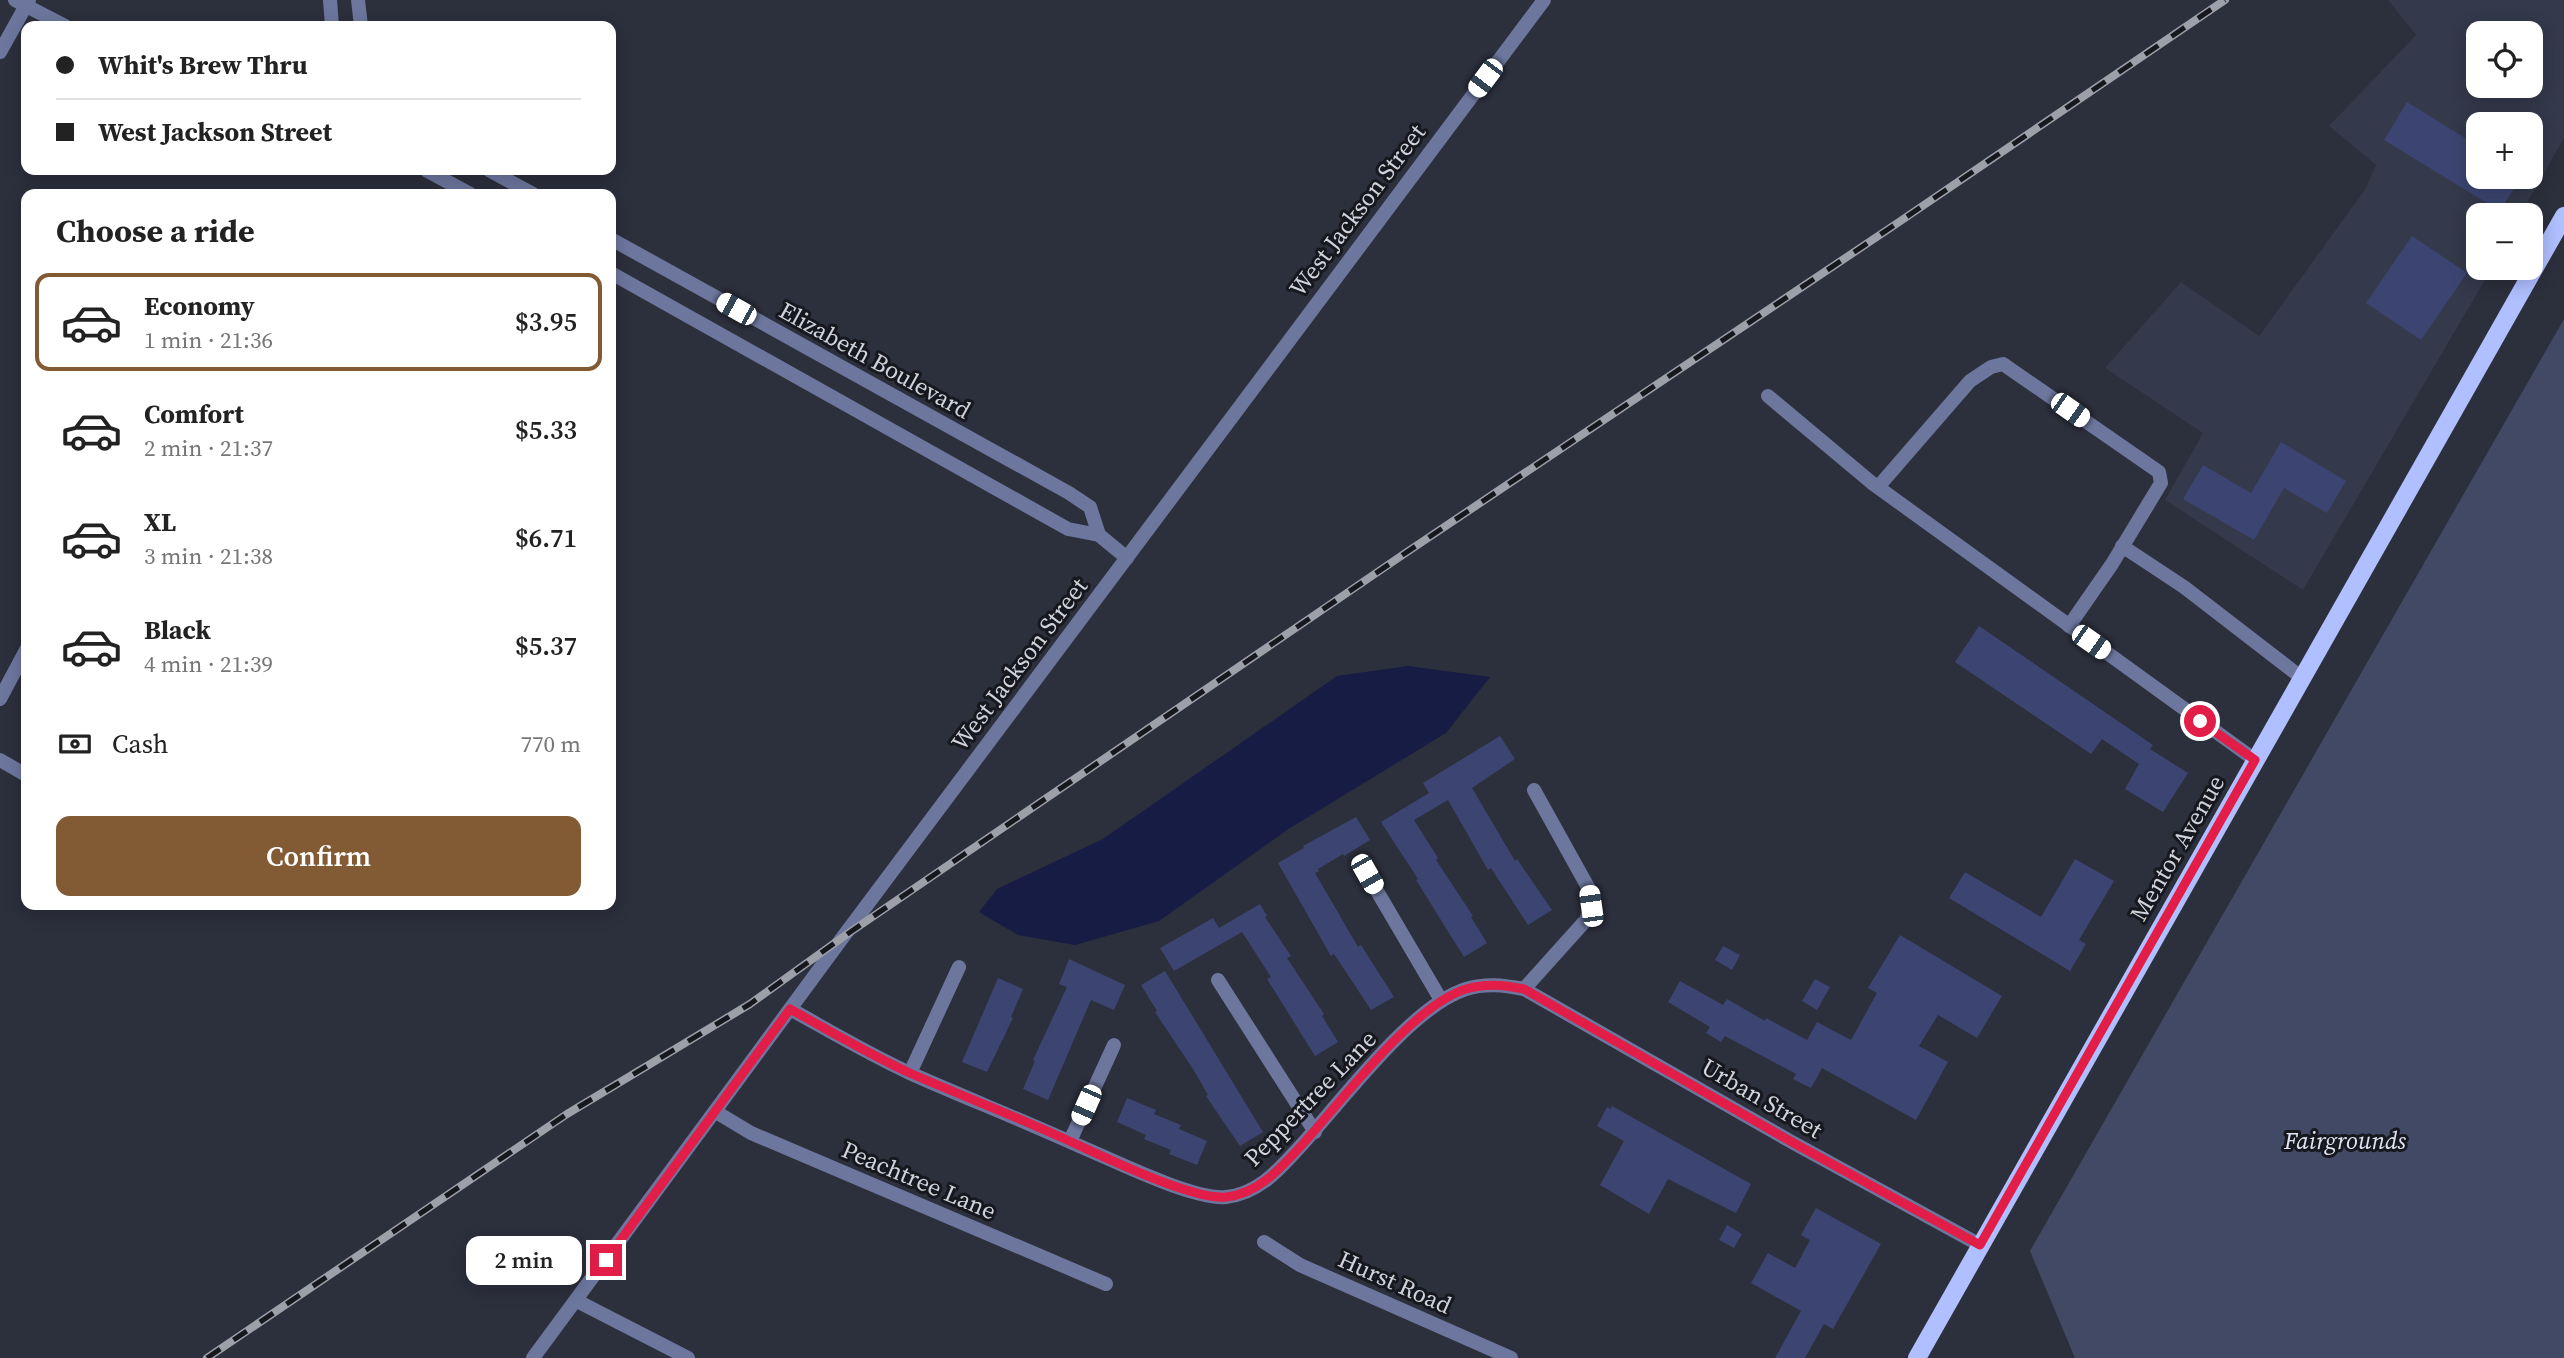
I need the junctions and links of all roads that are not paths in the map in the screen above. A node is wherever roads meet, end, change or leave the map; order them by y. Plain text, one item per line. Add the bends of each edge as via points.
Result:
1 (330, 0) edge
2 (358, 0) edge
3 (1544, 0) edge
4 (23, 2) edge
5 (56, 21) edge
6 (332, 21) edge
7 (360, 21) edge
8 (0, 52) edge
9 (435, 175) edge
10 (498, 175) edge
11 (461, 189) edge
12 (524, 189) edge
13 (2564, 216) edge
14 (616, 242) edge
15 (616, 276) edge
16 (1768, 396) dead end
17 (1878, 487) junction
18 (1100, 535) junction
19 (2122, 546) junction
20 (1127, 558) junction
21 (2069, 626) junction
22 (21, 659) edge
23 (2302, 678) junction
24 (0, 699) edge
25 (0, 760) edge
26 (2255, 760) junction
27 (21, 772) edge
28 (1534, 790) dead end
29 (1367, 874) dead end
30 (959, 967) dead end
31 (1218, 980) dead end
32 (1524, 989) junction
33 (1441, 1000) junction
34 (790, 1009) junction
35 (1114, 1045) dead end
36 (910, 1073) junction
37 (716, 1112) junction
38 (1315, 1132) junction
39 (1070, 1141) junction
40 (1264, 1242) dead end
41 (1980, 1245) junction
42 (1107, 1284) dead end
43 (578, 1301) junction
44 (533, 1358) edge
45 (688, 1358) edge
46 (1511, 1358) edge
47 (1917, 1358) edge

1 - 6 street
2 - 7 street
3 - 20 street, West Jackson Street
4 - 5 street
4 - 8 street
9 - 11 street
10 - 12 street
13 - 23 main road, Mentor Avenue
14 - 18 street, Elizabeth Boulevard via 1069,493 1090,508
15 - 18 street, Elizabeth Boulevard via 1068,529
16 - 17 street
17 - 19 street via 1970,381 2003,364 2159,472 2161,483
17 - 21 street
18 - 20 street, Elizabeth Boulevard
19 - 21 street
19 - 23 street via 2184,587
20 - 34 street, West Jackson Street
21 - 26 street
22 - 24 street
23 - 26 main road, Mentor Avenue
25 - 27 street
26 - 41 main road, Mentor Avenue
28 - 32 street via 1589,889 1591,906 1586,920
29 - 33 street
30 - 36 street
31 - 38 street
32 - 33 street, Peppertree Lane via 1496,983
32 - 41 street, Urban Street
33 - 38 street, Peppertree Lane via 1379,1058
34 - 36 street, Peppertree Lane
34 - 37 street, West Jackson Street
35 - 39 street
36 - 39 street, Peppertree Lane
37 - 42 street, Peachtree Lane via 751,1133
37 - 43 street, West Jackson Street
38 - 39 street, Peppertree Lane via 1265,1181 1245,1194 1223,1198 1185,1189
40 - 46 street, Hurst Road via 1300,1265
41 - 47 main road, Mentor Avenue
43 - 44 street, West Jackson Street
43 - 45 street

